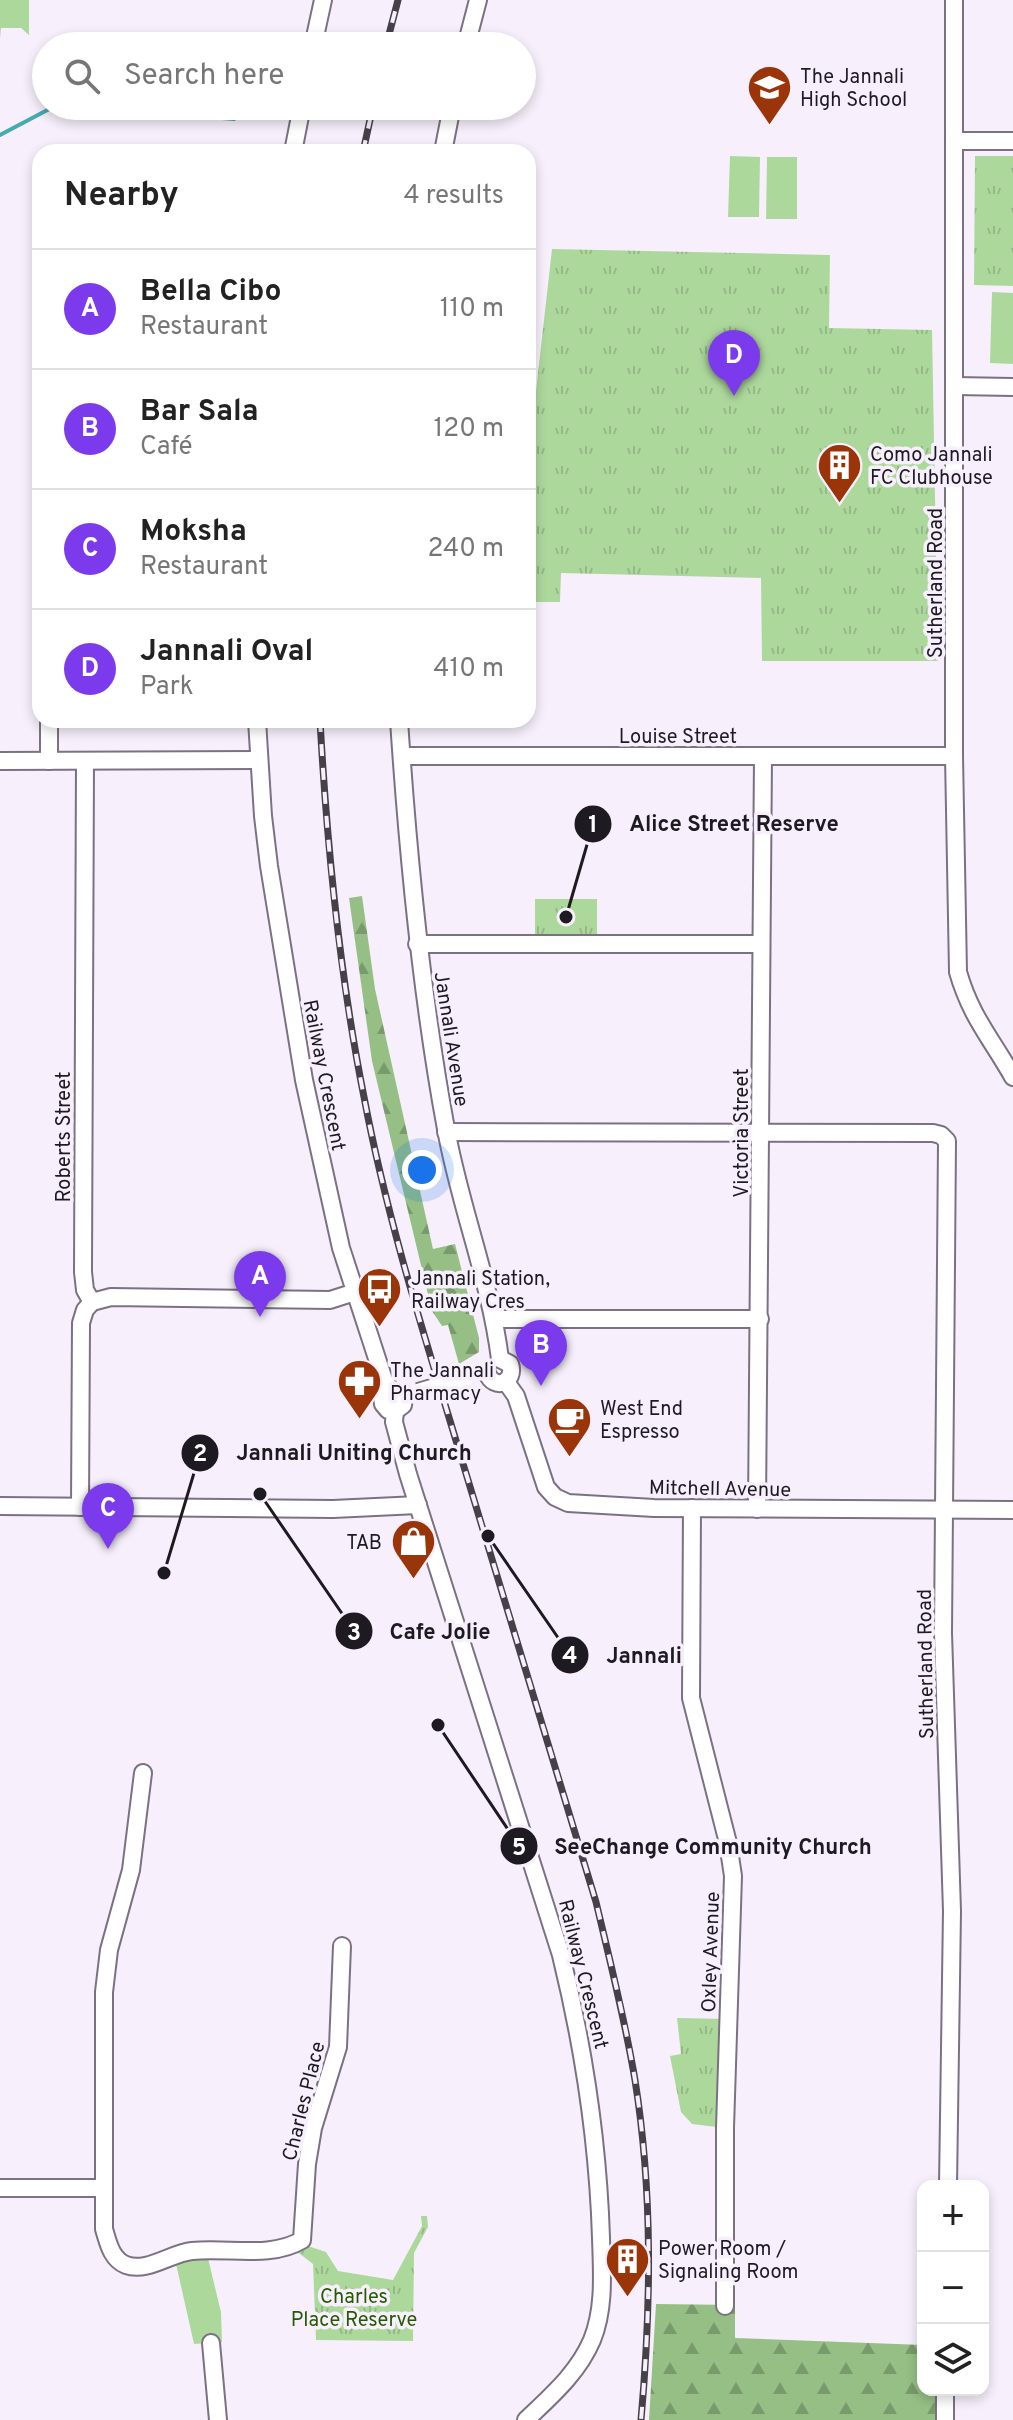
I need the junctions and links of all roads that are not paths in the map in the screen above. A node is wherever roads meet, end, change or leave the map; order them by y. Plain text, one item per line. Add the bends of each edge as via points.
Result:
1 (323, 0) edge
2 (478, 0) edge
3 (954, 0) edge
4 (316, 32) edge
5 (470, 32) edge
6 (299, 120) edge
7 (449, 120) edge
8 (954, 141) junction
9 (1013, 141) edge
10 (295, 144) edge
11 (445, 144) edge
12 (955, 386) junction
13 (1013, 387) edge
14 (49, 728) edge
15 (257, 728) edge
16 (400, 728) edge
17 (402, 756) junction
18 (954, 756) junction
19 (763, 757) junction
20 (259, 760) junction
21 (0, 761) edge
22 (49, 761) junction
23 (85, 762) junction
24 (417, 944) junction
25 (761, 944) junction
26 (1013, 1077) edge
27 (446, 1132) junction
28 (761, 1132) junction
29 (355, 1292) junction
30 (92, 1302) junction
31 (495, 1319) junction
32 (760, 1319) junction
33 (500, 1359) junction
34 (487, 1373) junction
35 (506, 1382) junction
36 (404, 1392) junction
37 (418, 1505) junction
38 (0, 1506) edge
39 (80, 1507) junction
40 (692, 1508) junction
41 (757, 1509) junction
42 (944, 1510) junction
43 (1013, 1510) edge
44 (143, 1773) dead end
45 (342, 1946) dead end
46 (948, 2180) edge
47 (0, 2188) edge
48 (103, 2188) junction
49 (725, 2306) dead end
50 (211, 2343) dead end
51 (945, 2396) edge
52 (218, 2420) edge
53 (526, 2420) edge
54 (945, 2420) edge

1 - 4 street
2 - 5 street
3 - 8 street, Sutherland Road
6 - 10 street
7 - 11 street
8 - 9 street
8 - 12 street, Sutherland Road
12 - 13 street
12 - 18 street, Sutherland Road
14 - 22 street
15 - 20 street, Railway Crescent
16 - 17 street, Jannali Avenue
17 - 19 street, Louise Street
17 - 24 street, Jannali Avenue
18 - 19 street, Louise Street
18 - 26 street, Sutherland Road via 958,972 975,1018
19 - 25 street, Victoria Street
20 - 23 street
20 - 29 street, Railway Crescent via 269,866 304,1080
21 - 22 street
22 - 23 street
23 - 30 street, Roberts Street via 83,1272
24 - 25 street
24 - 27 street, Jannali Avenue
25 - 28 street, Victoria Street
27 - 28 street
27 - 31 street, Jannali Avenue
28 - 32 street, Victoria Street
28 - 42 street, Sutherland Road via 933,1133 947,1141
29 - 30 street via 330,1300 111,1297
29 - 36 street, Railway Crescent via 384,1380
30 - 39 street via 81,1323
31 - 32 street
31 - 33 street, Jannali Avenue
32 - 41 street, Victoria Street
33 - 34 street via 490,1363
33 - 35 street via 512,1368
34 - 35 street via 494,1383
34 - 36 street, bridge
35 - 40 street, Mitchell Avenue via 516,1396 543,1480 555,1497 584,1506
36 - 37 street, Railway Crescent via 382,1397 388,1410 395,1411
37 - 39 street
37 - 53 street, Railway Crescent via 548,1909 585,2061 600,2181 602,2296 595,2331 574,2371
38 - 39 street
40 - 41 street, Mitchell Avenue
40 - 49 street, Oxley Avenue via 691,1698 733,1876
41 - 42 street, Mitchell Avenue
42 - 43 street, Mitchell Avenue
42 - 46 street, Sutherland Road via 952,1911
44 - 48 street, Charles Place via 131,1870 109,1950 104,1992
45 - 48 street, Charles Place via 338,2047 313,2128 302,2240 291,2247 189,2251 145,2266 125,2265 107,2240
47 - 48 street
50 - 52 street
51 - 54 street

